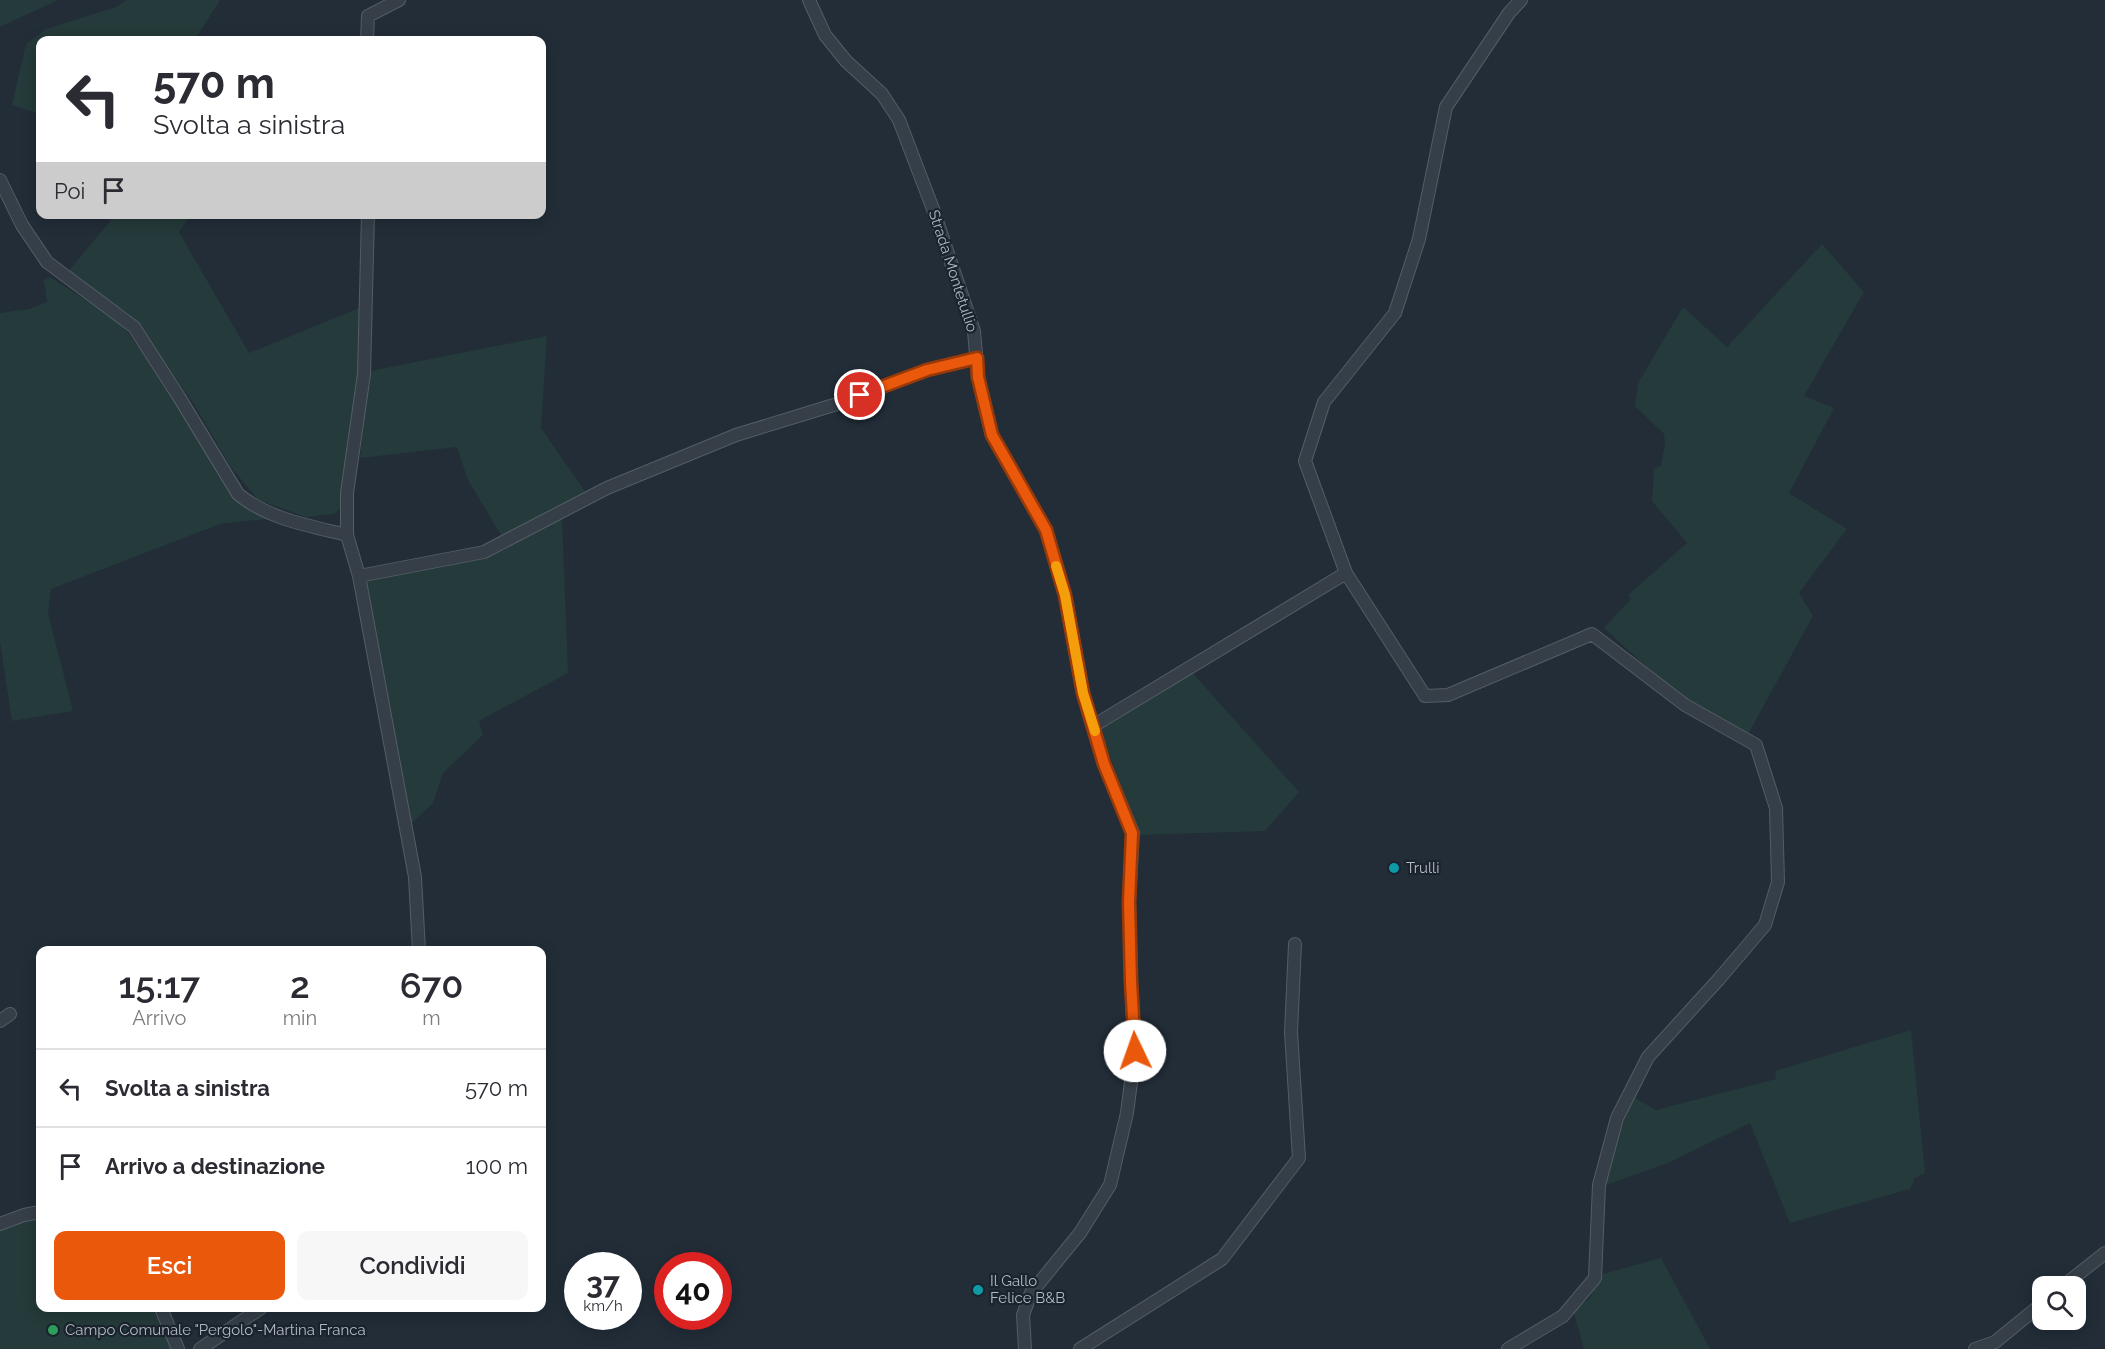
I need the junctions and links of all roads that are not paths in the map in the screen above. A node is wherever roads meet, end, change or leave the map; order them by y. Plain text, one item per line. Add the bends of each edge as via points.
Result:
1 (399, 0) edge
2 (809, 0) edge
3 (1521, 0) edge
4 (367, 36) edge
5 (0, 180) edge
6 (368, 219) edge
7 (977, 358) junction
8 (347, 536) junction
9 (1346, 573) junction
10 (359, 576) junction
11 (1094, 726) junction
12 (1295, 944) dead end
13 (419, 946) edge
14 (36, 1213) edge
15 (0, 1224) edge
16 (2105, 1252) edge
17 (2076, 1276) edge
18 (164, 1312) edge
19 (255, 1312) edge
20 (2032, 1313) edge
21 (1997, 1345) edge
22 (178, 1349) edge
23 (200, 1349) edge
24 (1024, 1349) edge
25 (1080, 1349) edge
26 (1508, 1349) edge
27 (1975, 1349) edge

1 - 4 street via 368,16
2 - 7 street, Strada Montetullio via 825,35 882,94 899,120 974,331
3 - 9 street via 1446,107 1419,239 1395,313 1324,402 1305,461
5 - 8 street via 22,225 47,262 134,327 238,494 281,518
6 - 8 street via 364,374 347,493
7 - 10 street via 927,370 837,404 735,435 608,488 484,552
7 - 11 street, Strada Montetullio via 992,435 1046,530
8 - 10 street
9 - 11 street
9 - 26 street via 1425,696 1448,695 1592,634 1685,705 1756,745 1776,808 1778,882 1765,925 1648,1058 1617,1118 1599,1185 1595,1278 1563,1316
10 - 13 street via 415,876
11 - 24 street, Strada Montetullio via 1104,764 1132,833 1129,902 1135,1051 1127,1113 1110,1185 1080,1233 1032,1293 1023,1315
12 - 25 street via 1291,1032 1299,1158 1222,1259
14 - 15 street
16 - 17 street
18 - 22 street
19 - 23 street
20 - 21 street
21 - 27 street

